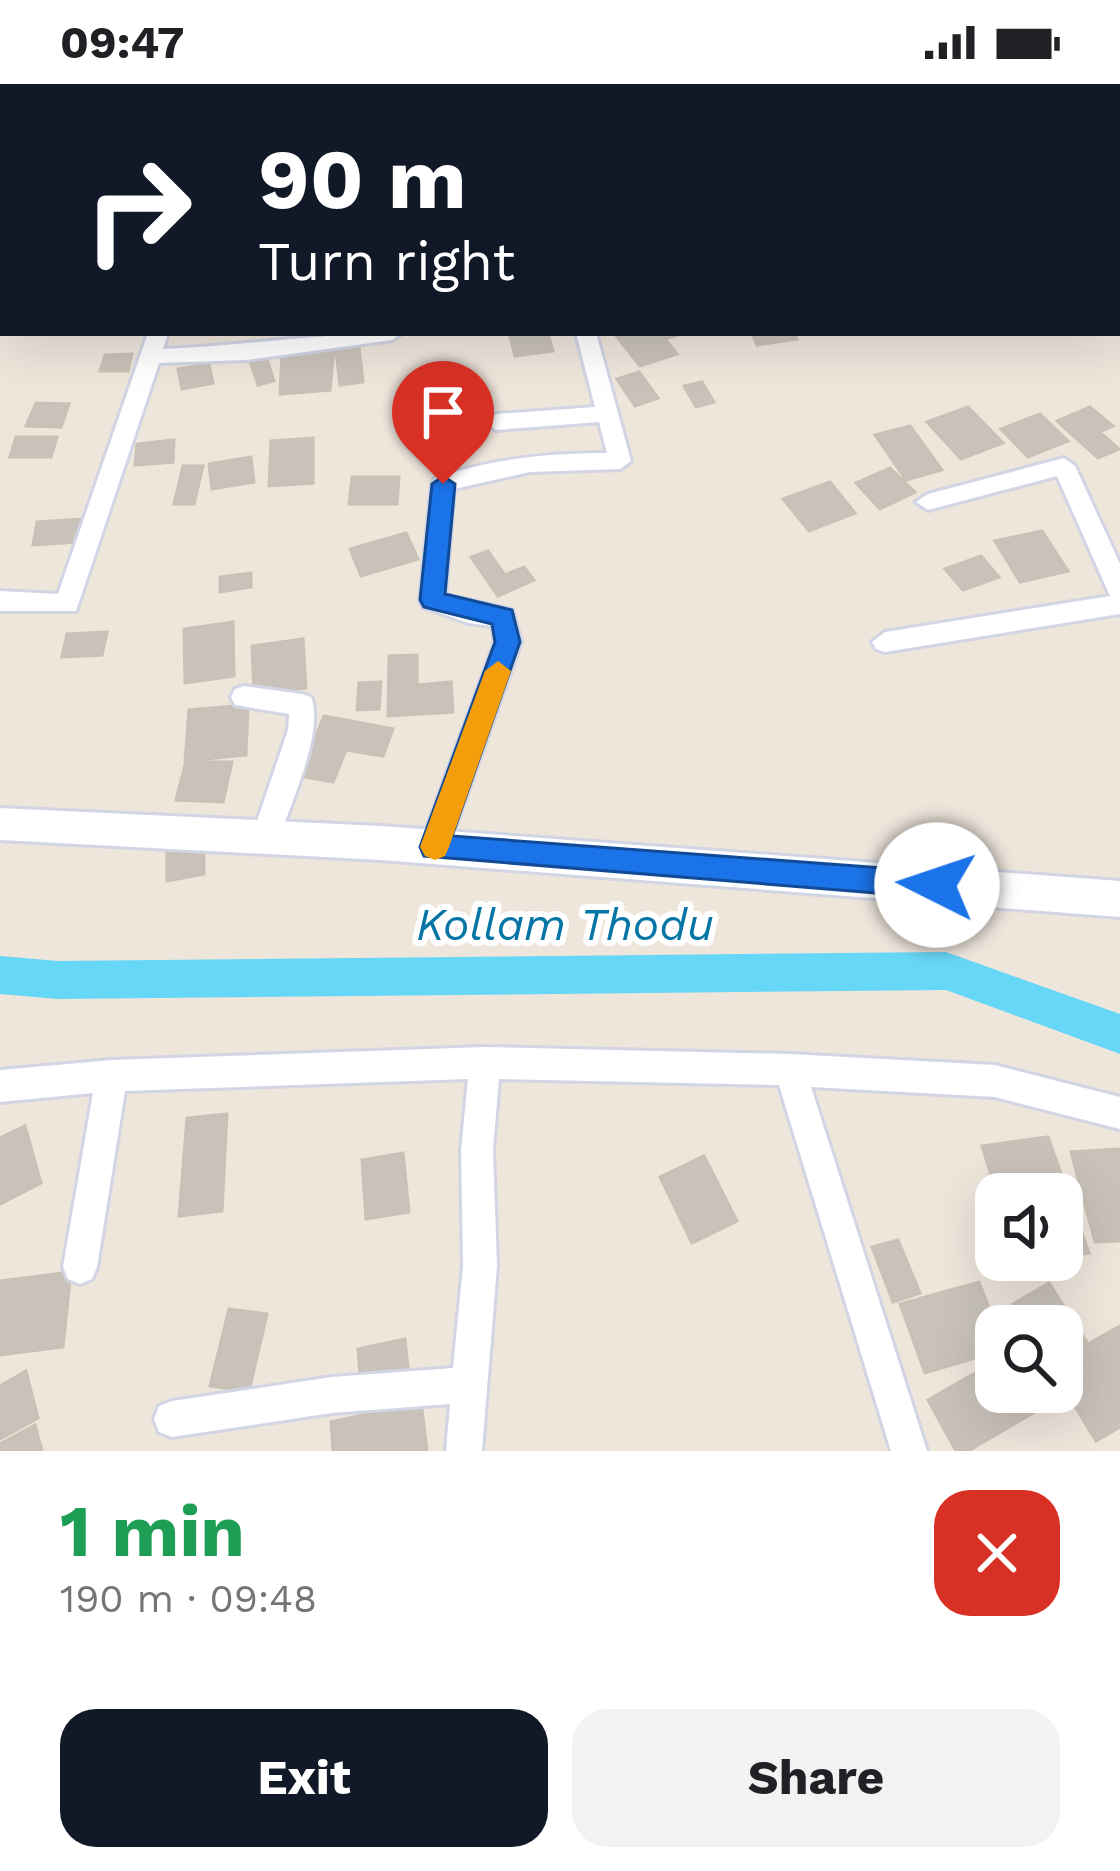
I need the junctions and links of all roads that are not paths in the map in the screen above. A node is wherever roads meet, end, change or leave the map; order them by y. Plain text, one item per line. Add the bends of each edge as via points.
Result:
1 (370, 336) edge
2 (587, 336) edge
3 (153, 344) edge
4 (610, 414) junction
5 (496, 422) dead end
6 (928, 502) dead end
7 (1120, 591) edge
8 (0, 602) edge
9 (1120, 604) edge
10 (885, 642) dead end
11 (244, 698) dead end
12 (0, 824) edge
13 (265, 839) junction
14 (434, 847) junction
15 (1120, 899) edge
16 (484, 1063) junction
17 (790, 1070) junction
18 (112, 1076) junction
19 (0, 1086) edge
20 (1120, 1113) edge
21 (80, 1268) dead end
22 (467, 1385) junction
23 (172, 1418) dead end
24 (464, 1451) edge
25 (909, 1451) edge

1 - 3 street via 246,353
2 - 4 street
3 - 8 street via 67,604
4 - 5 street
4 - 14 street via 620,461 472,472 443,484 432,600 503,617 508,642
6 - 7 street via 1064,466
9 - 10 street
11 - 13 street via 302,705
12 - 13 street
13 - 14 street
14 - 15 street
16 - 17 street
16 - 18 street
16 - 22 street via 480,1266
17 - 20 street via 995,1082
17 - 25 street
18 - 19 street
18 - 21 street
22 - 23 street
22 - 24 street

